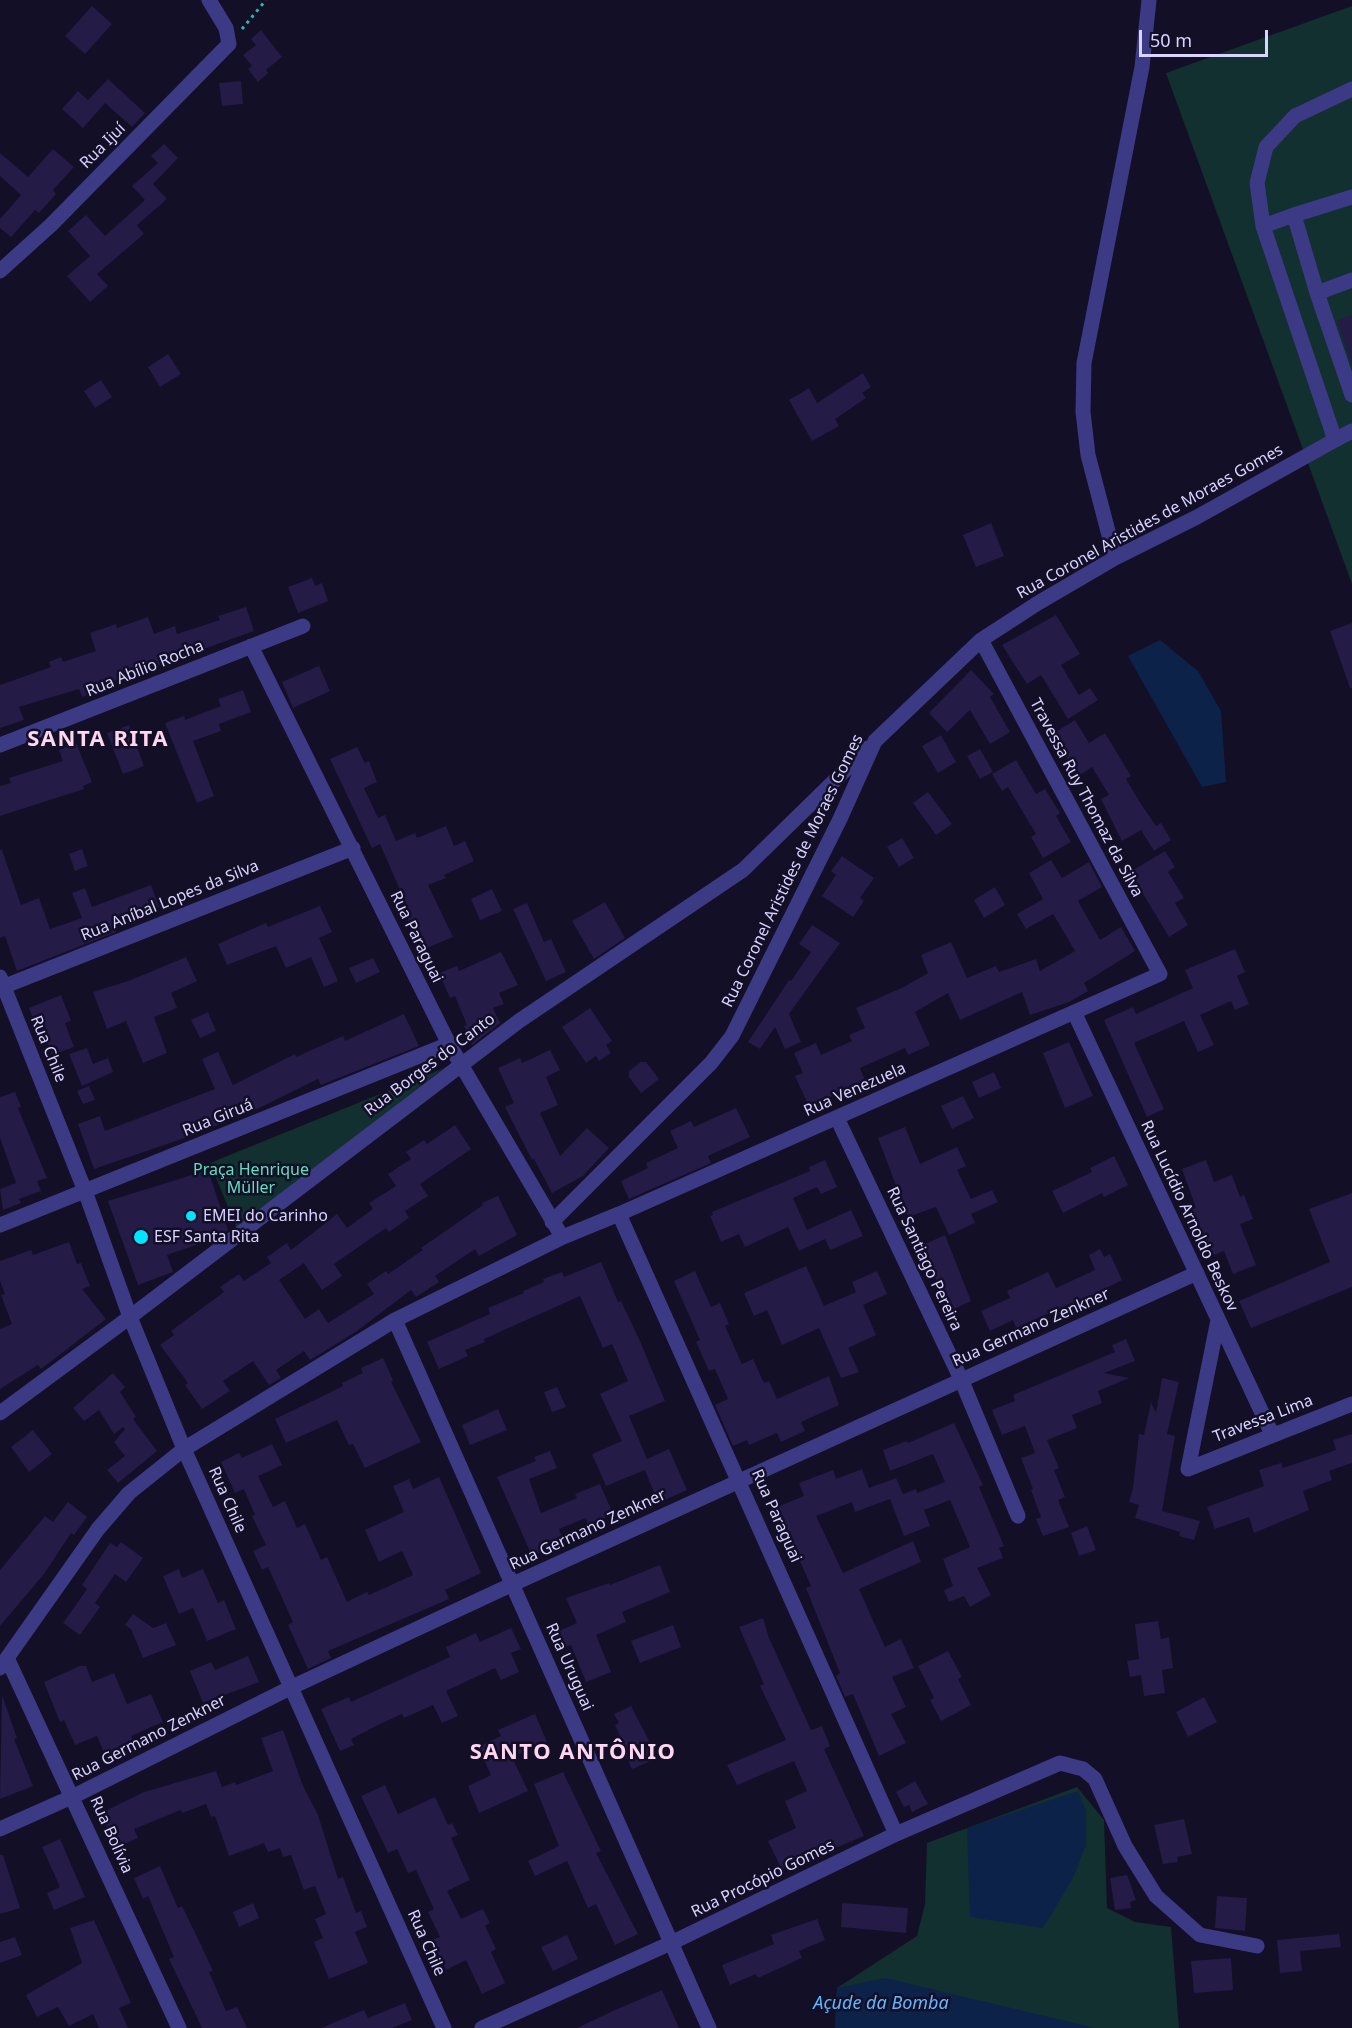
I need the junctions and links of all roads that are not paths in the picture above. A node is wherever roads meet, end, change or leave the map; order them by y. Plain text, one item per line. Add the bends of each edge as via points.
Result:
1 (209, 0) edge
2 (1149, 0) edge
3 (1352, 89) edge
4 (1352, 197) edge
5 (1294, 215) junction
6 (1263, 226) junction
7 (0, 271) edge
8 (1352, 280) edge
9 (1317, 293) junction
10 (1352, 395) edge
11 (1352, 431) edge
12 (1335, 440) junction
13 (1115, 558) junction
14 (303, 626) dead end
15 (981, 640) junction
16 (251, 646) junction
17 (875, 741) junction
18 (0, 745) edge
19 (353, 848) junction
20 (1160, 974) joint
21 (1, 984) edge
22 (1074, 1012) junction
23 (449, 1044) junction
24 (460, 1065) junction
25 (837, 1118) junction
26 (86, 1191) junction
27 (619, 1214) junction
28 (552, 1222) junction
29 (0, 1225) edge
30 (563, 1237) junction
31 (1197, 1273) junction
32 (130, 1317) junction
33 (395, 1320) junction
34 (1218, 1320) junction
35 (961, 1379) junction
36 (1352, 1404) edge
37 (0, 1413) edge
38 (1272, 1434) junction
39 (184, 1449) junction
40 (740, 1480) junction
41 (1018, 1516) dead end
42 (513, 1584) junction
43 (4, 1663) edge
44 (292, 1687) junction
45 (74, 1796) junction
46 (0, 1829) edge
47 (896, 1834) junction
48 (671, 1943) junction
49 (1257, 1947) dead end
50 (179, 2028) edge
51 (444, 2028) edge
52 (482, 2028) edge
53 (709, 2028) edge

1 - 7 street, Rua Ijuí via 226,28 229,44 51,225
2 - 13 street via 1142,67 1084,363 1083,412 1088,455
3 - 6 street via 1295,116 1266,147 1257,183
4 - 5 street
5 - 6 street
5 - 9 street
6 - 12 street
8 - 9 street
9 - 10 street
11 - 12 street, Rua Coronel Aristides de Moraes Gomes
12 - 13 street, Rua Coronel Aristides de Moraes Gomes
13 - 15 street, Rua Coronel Aristides de Moraes Gomes
14 - 16 street, Rua Abílio Rocha
15 - 17 street, Rua Coronel Aristides de Moraes Gomes
15 - 20 street, Travessa Ruy Thomaz da Silva
16 - 18 street, Rua Abílio Rocha
16 - 19 street, Rua Paraguai
17 - 24 street, Rua Borges do Canto via 743,870
17 - 28 street, Rua Coronel Aristides de Moraes Gomes via 732,1035 711,1063
19 - 21 street, Rua Aníbal Lopes da Silva
19 - 23 street, Rua Paraguai
20 - 22 street, Rua Venezuela
21 - 26 street, Rua Chile
22 - 25 street, Rua Venezuela
22 - 31 street, Rua Lucídio Arnoldo Beskov
23 - 24 street, Rua Paraguai
23 - 26 street, Rua Giruá
24 - 28 street, Rua Paraguai
24 - 32 street, Rua Borges do Canto
25 - 27 street, Rua Venezuela
25 - 35 street, Rua Santiago Pereira
26 - 29 street, Rua Giruá
26 - 32 street, Rua Chile
27 - 30 street, Rua Venezuela
27 - 40 street, Rua Paraguai
28 - 30 street, Rua Paraguai
30 - 33 street
31 - 34 street, Rua Lucídio Arnoldo Beskov
31 - 35 street, Rua Germano Zenkner
32 - 37 street, Rua Borges do Canto
32 - 39 street, Rua Chile
33 - 39 street
33 - 42 street, Rua Uruguai
34 - 38 street, Rua Lucídio Arnoldo Beskov
34 - 38 street, Travessa Lima via 1188,1468
35 - 40 street, Rua Germano Zenkner
35 - 41 street, Rua Santiago Pereira
36 - 38 street, Travessa Lima
39 - 43 street via 129,1493 98,1529
39 - 44 street, Rua Chile
40 - 42 street, Rua Germano Zenkner
40 - 47 street, Rua Paraguai
42 - 44 street, Rua Germano Zenkner
42 - 48 street, Rua Uruguai
43 - 45 street, Rua Bolívia
44 - 45 street, Rua Germano Zenkner
44 - 51 street, Rua Chile
45 - 46 street, Rua Germano Zenkner
45 - 50 street, Rua Bolívia
47 - 48 street, Rua Procópio Gomes
47 - 49 street, Rua Procópio Gomes via 1060,1763 1083,1769 1095,1779 1125,1846 1156,1896 1200,1935
48 - 52 street, Rua Procópio Gomes
48 - 53 street, Rua Uruguai

